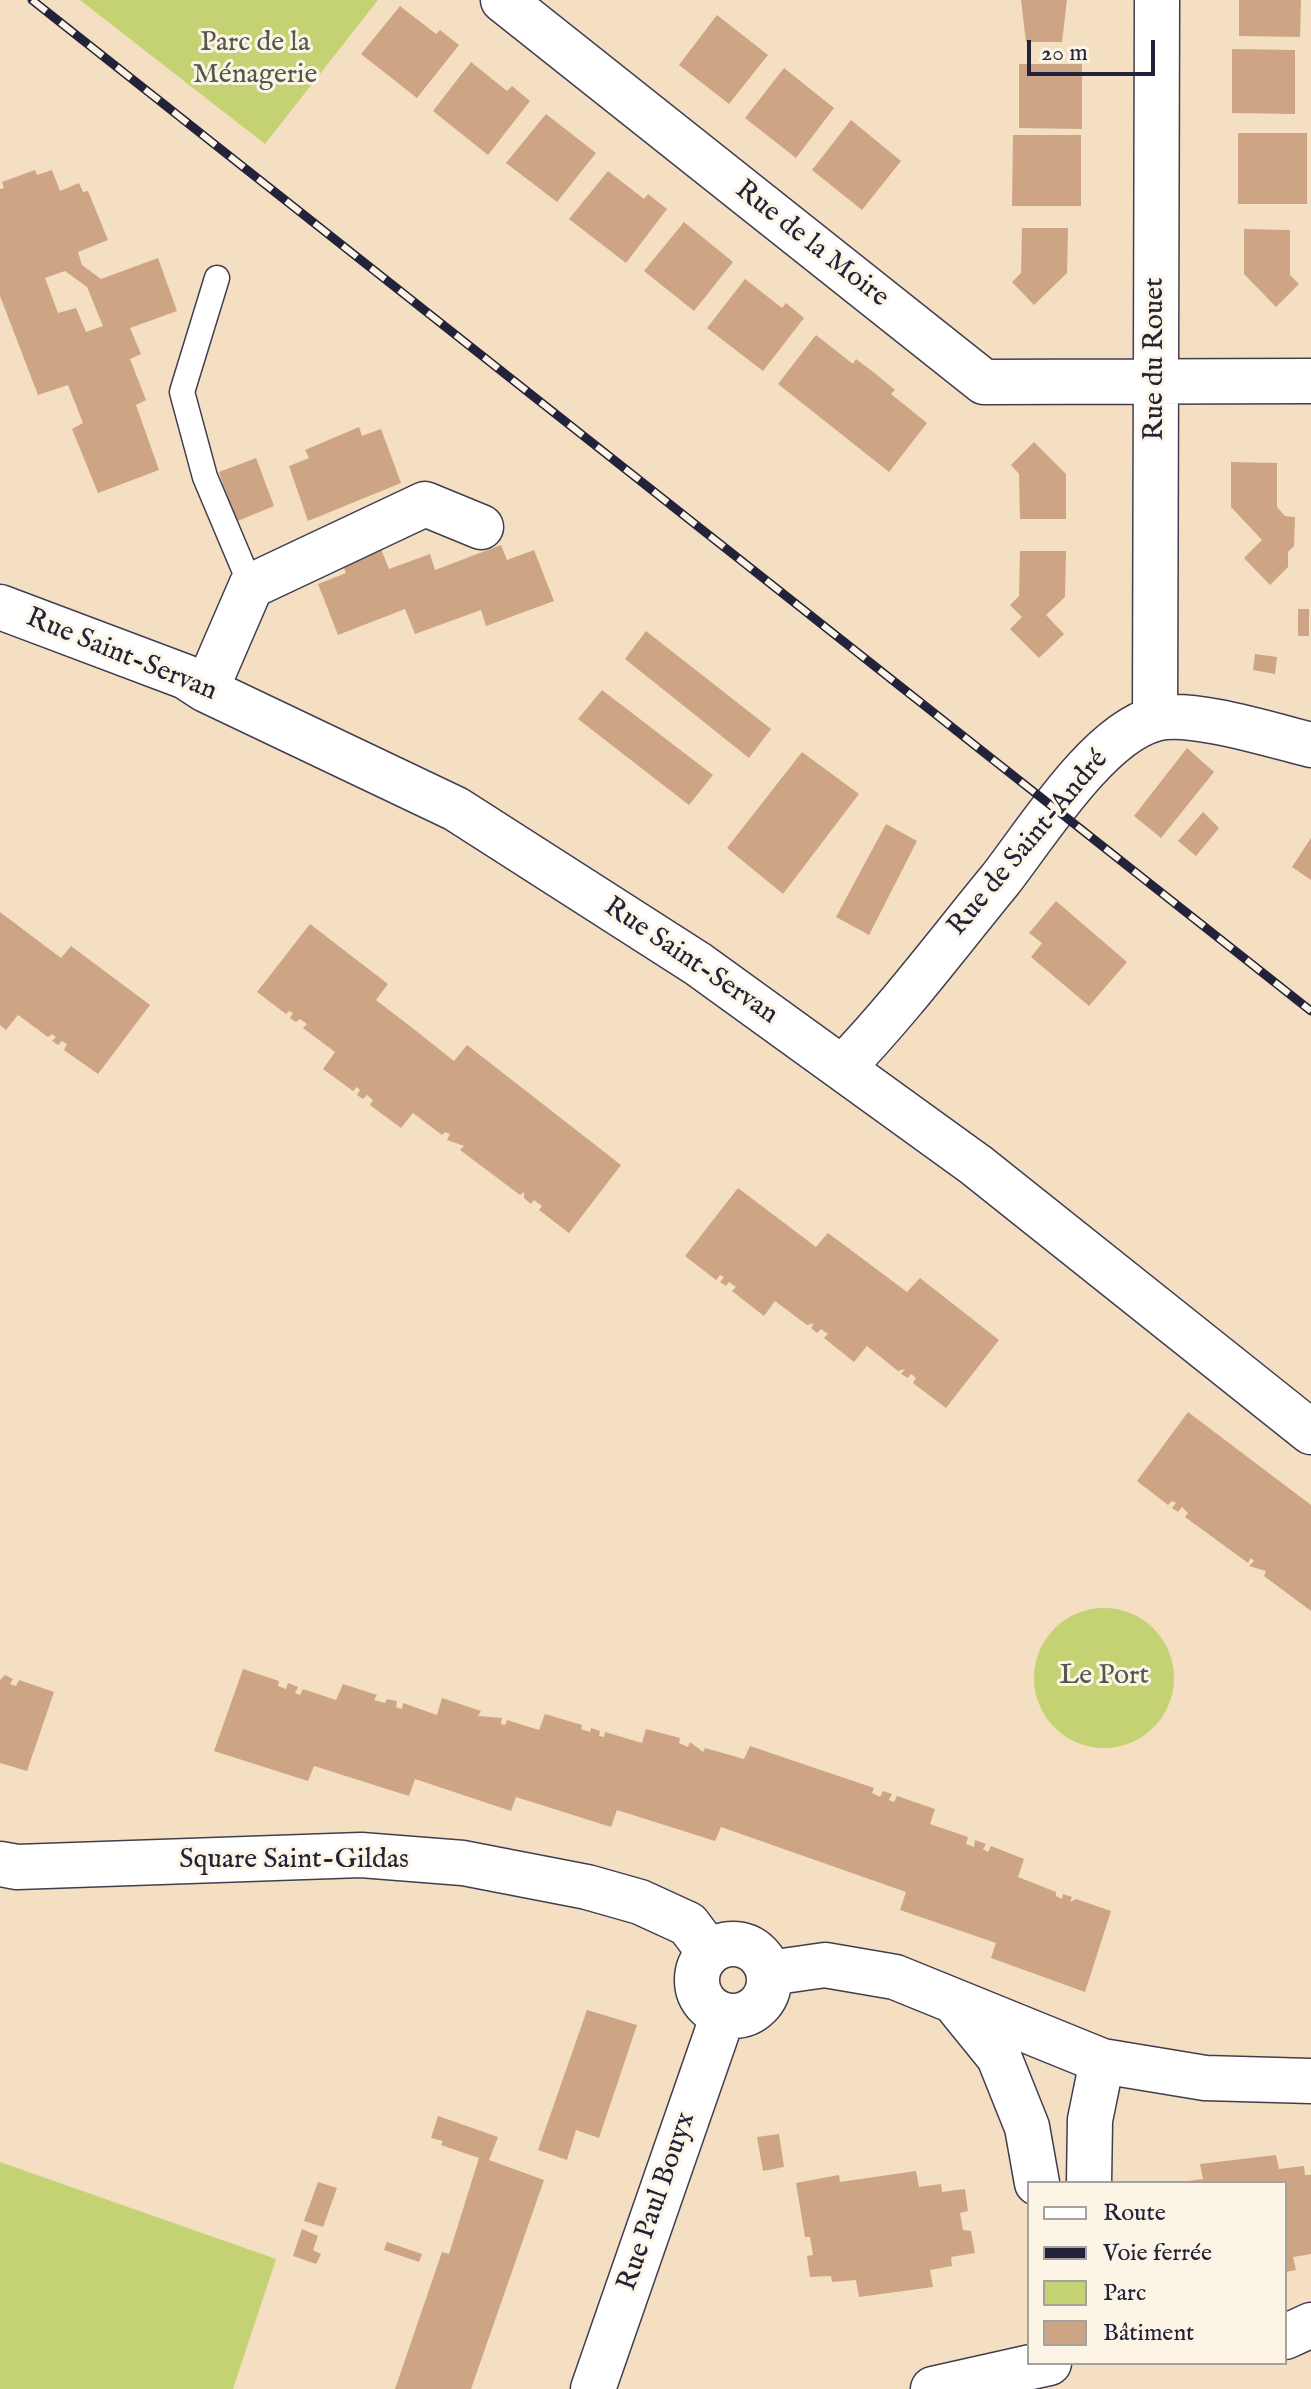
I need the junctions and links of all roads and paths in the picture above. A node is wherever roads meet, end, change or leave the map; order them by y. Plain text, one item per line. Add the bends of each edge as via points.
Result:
1 (503, 0) edge
2 (1157, 0) edge
3 (217, 278) dead end
4 (1156, 381) junction
5 (1311, 381) edge
6 (481, 527) dead end
7 (251, 586) junction
8 (0, 607) edge
9 (206, 690) junction
10 (1155, 719) junction
11 (1311, 745) edge
12 (843, 1067) junction
13 (1311, 1432) edge
14 (0, 1864) edge
15 (709, 1952) junction
16 (769, 1973) junction
17 (952, 1999) junction
18 (723, 2015) junction
19 (1102, 2061) junction
20 (1311, 2081) edge
21 (1037, 2181) edge
22 (1089, 2181) edge
23 (1311, 2325) edge
24 (1287, 2336) edge
25 (1040, 2365) edge
26 (593, 2389) edge
27 (933, 2389) edge

1 - 4 street, Rue de la Moire via 984,382
2 - 4 street, Rue du Rouet
3 - 7 lane via 182,392 205,477
4 - 5 street, Rue de la Moire
4 - 10 street, Rue du Rouet
6 - 7 street via 425,504
7 - 9 street
8 - 9 street, Rue Saint-Servan via 186,677
9 - 12 street, Rue Saint-Servan via 456,809 698,964
10 - 11 street, Rue de Saint-André via 1194,718
10 - 12 street, Rue de Saint-André via 1112,744 1081,773 1000,880
12 - 13 street, Rue Saint-Servan via 1038,1214
14 - 15 street, Square Saint-Gildas via 361,1855 463,1863 640,1902 688,1924
15 - 16 street via 732,1943 745,1945 756,1951
15 - 18 street via 697,1970 699,1993
16 - 17 street via 825,1965 895,1977
16 - 18 street via 765,1997 757,2006 735,2016
17 - 19 street
17 - 21 street via 999,2057 1027,2127
18 - 26 street, Rue Paul Bouyx
19 - 20 street via 1205,2078
19 - 22 street via 1090,2120
23 - 24 street
25 - 27 street

